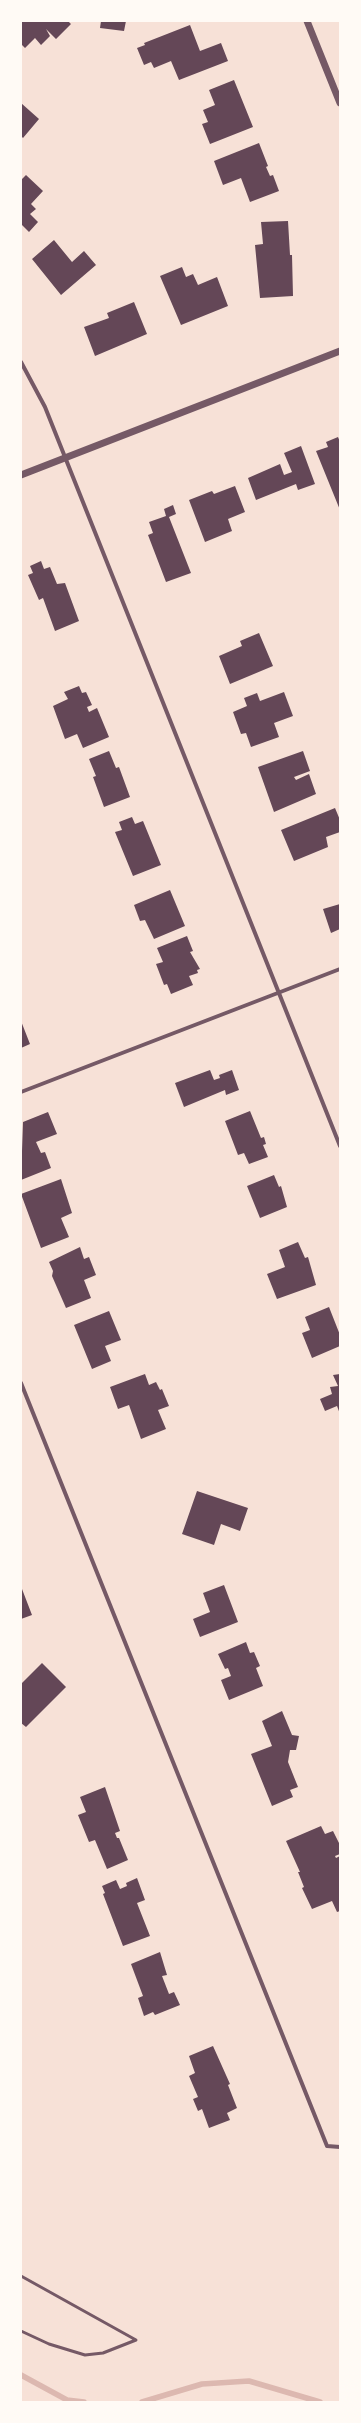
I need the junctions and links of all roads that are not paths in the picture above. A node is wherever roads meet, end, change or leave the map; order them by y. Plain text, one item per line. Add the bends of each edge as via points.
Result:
1 (308, 21) edge
2 (340, 103) edge
3 (340, 351) edge
4 (21, 362) edge
5 (64, 458) junction
6 (21, 475) edge
7 (340, 969) edge
8 (279, 992) junction
9 (21, 1092) edge
10 (340, 1146) edge
11 (21, 1383) edge
12 (340, 2147) edge
13 (21, 2276) edge
14 (21, 2331) edge

1 - 2 street
3 - 5 street
4 - 5 street via 45,407
5 - 6 street
5 - 8 street
7 - 8 street
8 - 9 street
8 - 10 street
11 - 12 street via 327,2146
13 - 14 lane via 136,2340 103,2354 85,2355 49,2344

